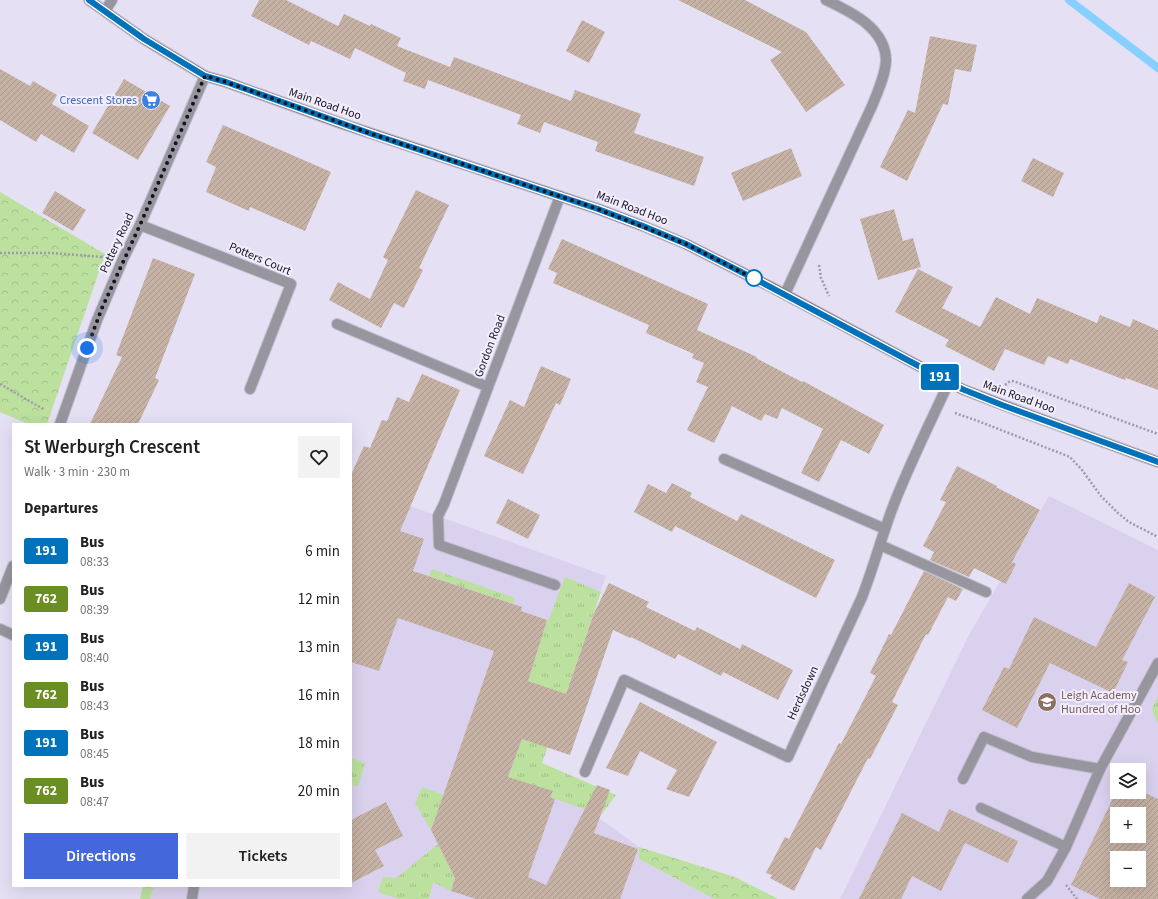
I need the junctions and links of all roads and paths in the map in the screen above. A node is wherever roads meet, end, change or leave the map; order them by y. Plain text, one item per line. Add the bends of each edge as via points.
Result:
1 (90, 0) edge
2 (112, 0) edge
3 (826, 0) edge
4 (105, 11) junction
5 (205, 76) junction
6 (560, 196) junction
7 (140, 225) junction
8 (0, 253) edge
9 (123, 258) junction
10 (819, 263) dead end
11 (785, 294) junction
12 (832, 300) dead end
13 (337, 324) dead end
14 (949, 382) junction
15 (0, 384) edge
16 (1001, 386) dead end
17 (488, 387) junction
18 (250, 389) dead end
19 (937, 408) junction
20 (61, 420) edge
21 (1158, 434) edge
22 (724, 459) dead end
23 (1158, 462) edge
24 (885, 529) junction
25 (1158, 537) edge
26 (880, 545) junction
27 (12, 569) edge
28 (555, 585) dead end
29 (986, 592) dead end
30 (0, 599) edge
31 (0, 629) edge
32 (12, 635) edge
33 (1158, 663) edge
34 (1100, 769) junction
35 (584, 772) dead end
36 (963, 778) dead end
37 (981, 808) dead end
38 (1066, 847) junction
39 (194, 887) edge
40 (192, 899) edge
41 (1026, 899) edge

1 - 4 street, Main Road Hoo
2 - 4 street
3 - 11 street via 857,16 871,27 885,50 886,62 872,106
4 - 5 street, Main Road Hoo via 144,39
5 - 6 street, Main Road Hoo
5 - 7 street, Pottery Road
6 - 11 street, Main Road Hoo via 668,236
6 - 17 street, Gordon Road
7 - 9 street, Pottery Road
7 - 18 street, Potters Court via 291,284
8 - 9 path via 52,253
9 - 20 street, Pottery Road via 97,320
10 - 12 path via 821,278
11 - 14 street, Main Road Hoo
13 - 17 street
14 - 19 street, Herdsdown
14 - 23 street, Main Road Hoo via 984,398
15 - 20 path
16 - 21 path via 1013,381
17 - 28 street, Gordon Road via 438,516 439,545
19 - 24 street, Herdsdown via 906,475
19 - 25 path via 1070,457 1118,513 1129,522
22 - 24 street
24 - 26 street, Herdsdown
26 - 29 street
26 - 35 street, Herdsdown via 862,597 788,756 624,680
27 - 30 street
31 - 32 street
33 - 34 street
34 - 36 street via 1032,757 984,737
34 - 38 street
37 - 38 street
38 - 41 street via 1047,881
39 - 40 street

